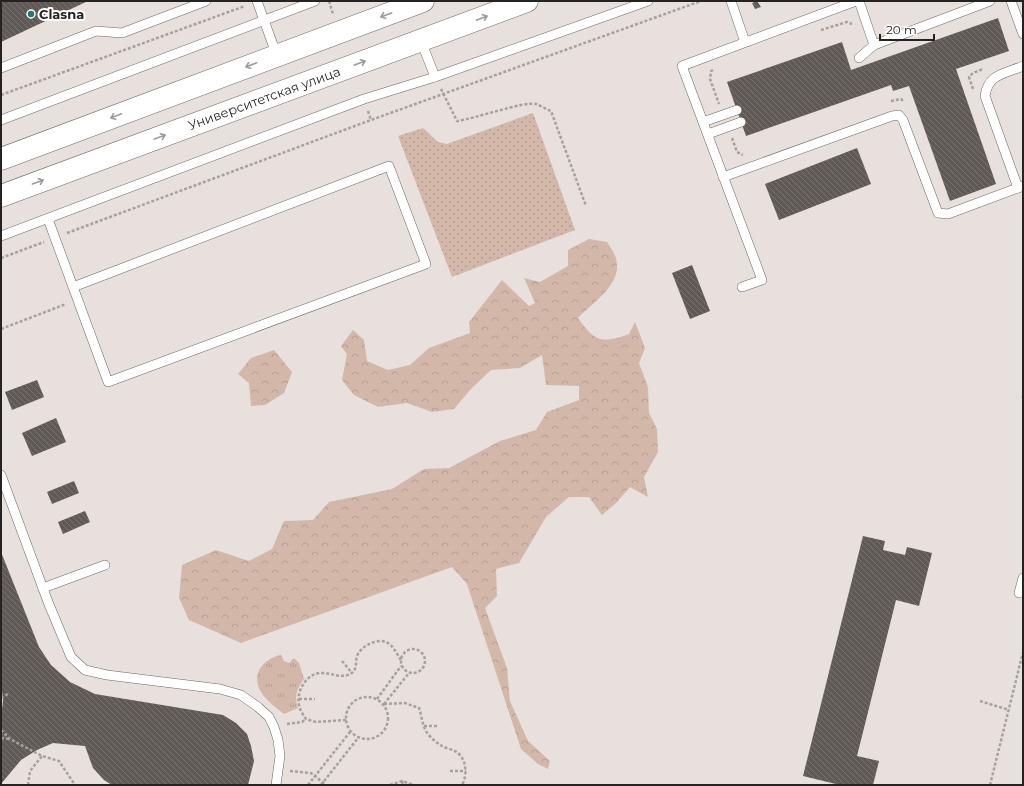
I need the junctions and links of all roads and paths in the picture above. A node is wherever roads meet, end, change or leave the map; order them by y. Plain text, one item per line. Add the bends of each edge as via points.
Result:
1 (206, 1) edge
2 (257, 1) edge
3 (315, 1) edge
4 (423, 1) edge
5 (527, 1) edge
6 (648, 1) edge
7 (701, 1) edge
8 (731, 1) edge
9 (856, 1) edge
10 (859, 1) edge
11 (990, 1) edge
12 (1011, 1) edge
13 (264, 19) junction
14 (855, 30) dead end
15 (819, 31) dead end
16 (1023, 34) edge
17 (421, 41) junction
18 (745, 42) junction
19 (874, 45) junction
20 (277, 56) junction
21 (859, 58) dead end
22 (1023, 66) edge
23 (1, 68) edge
24 (715, 68) dead end
25 (435, 77) junction
26 (443, 94) junction
27 (1, 95) edge
28 (889, 102) dead end
29 (906, 109) dead end
30 (736, 110) dead end
31 (724, 115) junction
32 (1, 120) edge
33 (703, 122) junction
34 (741, 122) dead end
35 (728, 127) junction
36 (708, 134) junction
37 (746, 155) dead end
38 (1, 159) edge
39 (723, 177) junction
40 (1021, 187) edge
41 (1, 196) edge
42 (586, 206) dead end
43 (48, 219) junction
44 (1, 236) edge
45 (54, 238) junction
46 (1, 258) edge
47 (73, 287) junction
48 (742, 287) dead end
49 (77, 300) junction
50 (1, 329) edge
51 (1, 475) edge
52 (105, 565) dead end
53 (1023, 578) edge
54 (43, 588) junction
55 (1019, 593) dead end
56 (1023, 652) edge
57 (342, 660) dead end
58 (401, 660) junction
59 (401, 666) junction
60 (352, 673) junction
61 (410, 673) junction
62 (8, 694) dead end
63 (1, 698) edge
64 (299, 699) junction
65 (315, 699) dead end
66 (377, 699) junction
67 (980, 701) dead end
68 (384, 704) junction
69 (1009, 710) junction
70 (346, 720) junction
71 (424, 726) junction
72 (439, 726) dead end
73 (1, 730) edge
74 (350, 732) junction
75 (1, 738) edge
76 (358, 738) junction
77 (10, 739) junction
78 (42, 756) junction
79 (279, 770) junction
80 (450, 771) dead end
81 (466, 771) junction
82 (315, 776) junction
83 (402, 781) junction
84 (322, 784) edge
85 (28, 785) edge
86 (75, 785) edge
87 (276, 785) edge
88 (308, 785) edge
89 (326, 785) edge
90 (390, 785) edge
91 (403, 785) edge
92 (414, 785) edge
93 (462, 785) edge
94 (990, 785) edge

1 - 23 lane via 122,33 96,32
2 - 13 lane
2 - 27 path
3 - 13 lane
4 -> 20 main road
17 -> 5 main road, Университетская улица
6 - 25 lane
7 - 26 path
8 - 18 lane
9 - 18 lane
10 - 19 lane
11 - 19 lane
12 - 16 lane
13 - 20 lane
13 - 32 lane
14 - 15 path via 852,24 847,22
17 - 25 lane
41 -> 17 main road, Университетская улица
18 - 33 lane via 682,66
19 - 21 lane
20 -> 38 main road
22 - 40 lane via 990,79 985,96
24 - 31 path via 711,71 710,79
25 - 26 path
25 - 43 lane via 364,99
26 - 42 path via 457,121 535,104 550,111
26 - 45 path
28 - 29 path via 901,99
30 - 31 lane
31 - 33 lane
33 - 36 lane
34 - 35 lane
35 - 36 lane
35 - 37 path via 737,152
36 - 39 lane
39 - 40 lane via 899,115 938,213 948,214
39 - 48 lane via 762,280
43 - 44 lane
43 - 45 lane
45 - 46 path
45 - 47 lane
47 - 49 lane
47 - 49 lane via 389,166 426,264 108,382
49 - 50 path
51 - 54 lane
52 - 54 lane
53 - 55 lane
54 - 79 lane via 70,657 86,670 107,675 220,689 241,695 269,717 278,740
56 - 69 path
57 - 60 path
58 - 59 path
58 - 60 path via 387,642 373,643 365,646 360,652 356,670
58 - 61 path via 406,651 411,649 422,652 426,662 424,667 420,672
59 - 61 path
59 - 66 path
60 - 64 path via 346,676 318,672 310,676 301,689
61 - 68 path
62 - 63 path
64 - 65 path
64 - 70 path via 306,719 316,722
66 - 68 path
66 - 70 path via 362,698 355,701 347,713
67 - 69 path
68 - 71 path via 405,703 419,708
68 - 76 path via 389,718 385,731 373,739
69 - 94 path
70 - 74 path
71 - 72 path
71 - 81 path via 425,731 435,741 458,753 464,761
73 - 77 path
74 - 76 path
74 - 82 path
75 - 77 path
76 - 84 path
77 - 78 path
78 - 85 path via 30,771
78 - 86 path via 60,761
79 - 82 path via 311,773
79 - 87 lane
80 - 81 path
81 - 93 path
82 - 84 path
82 - 88 path
83 - 90 path
83 - 91 path
83 - 92 path
84 - 89 path

